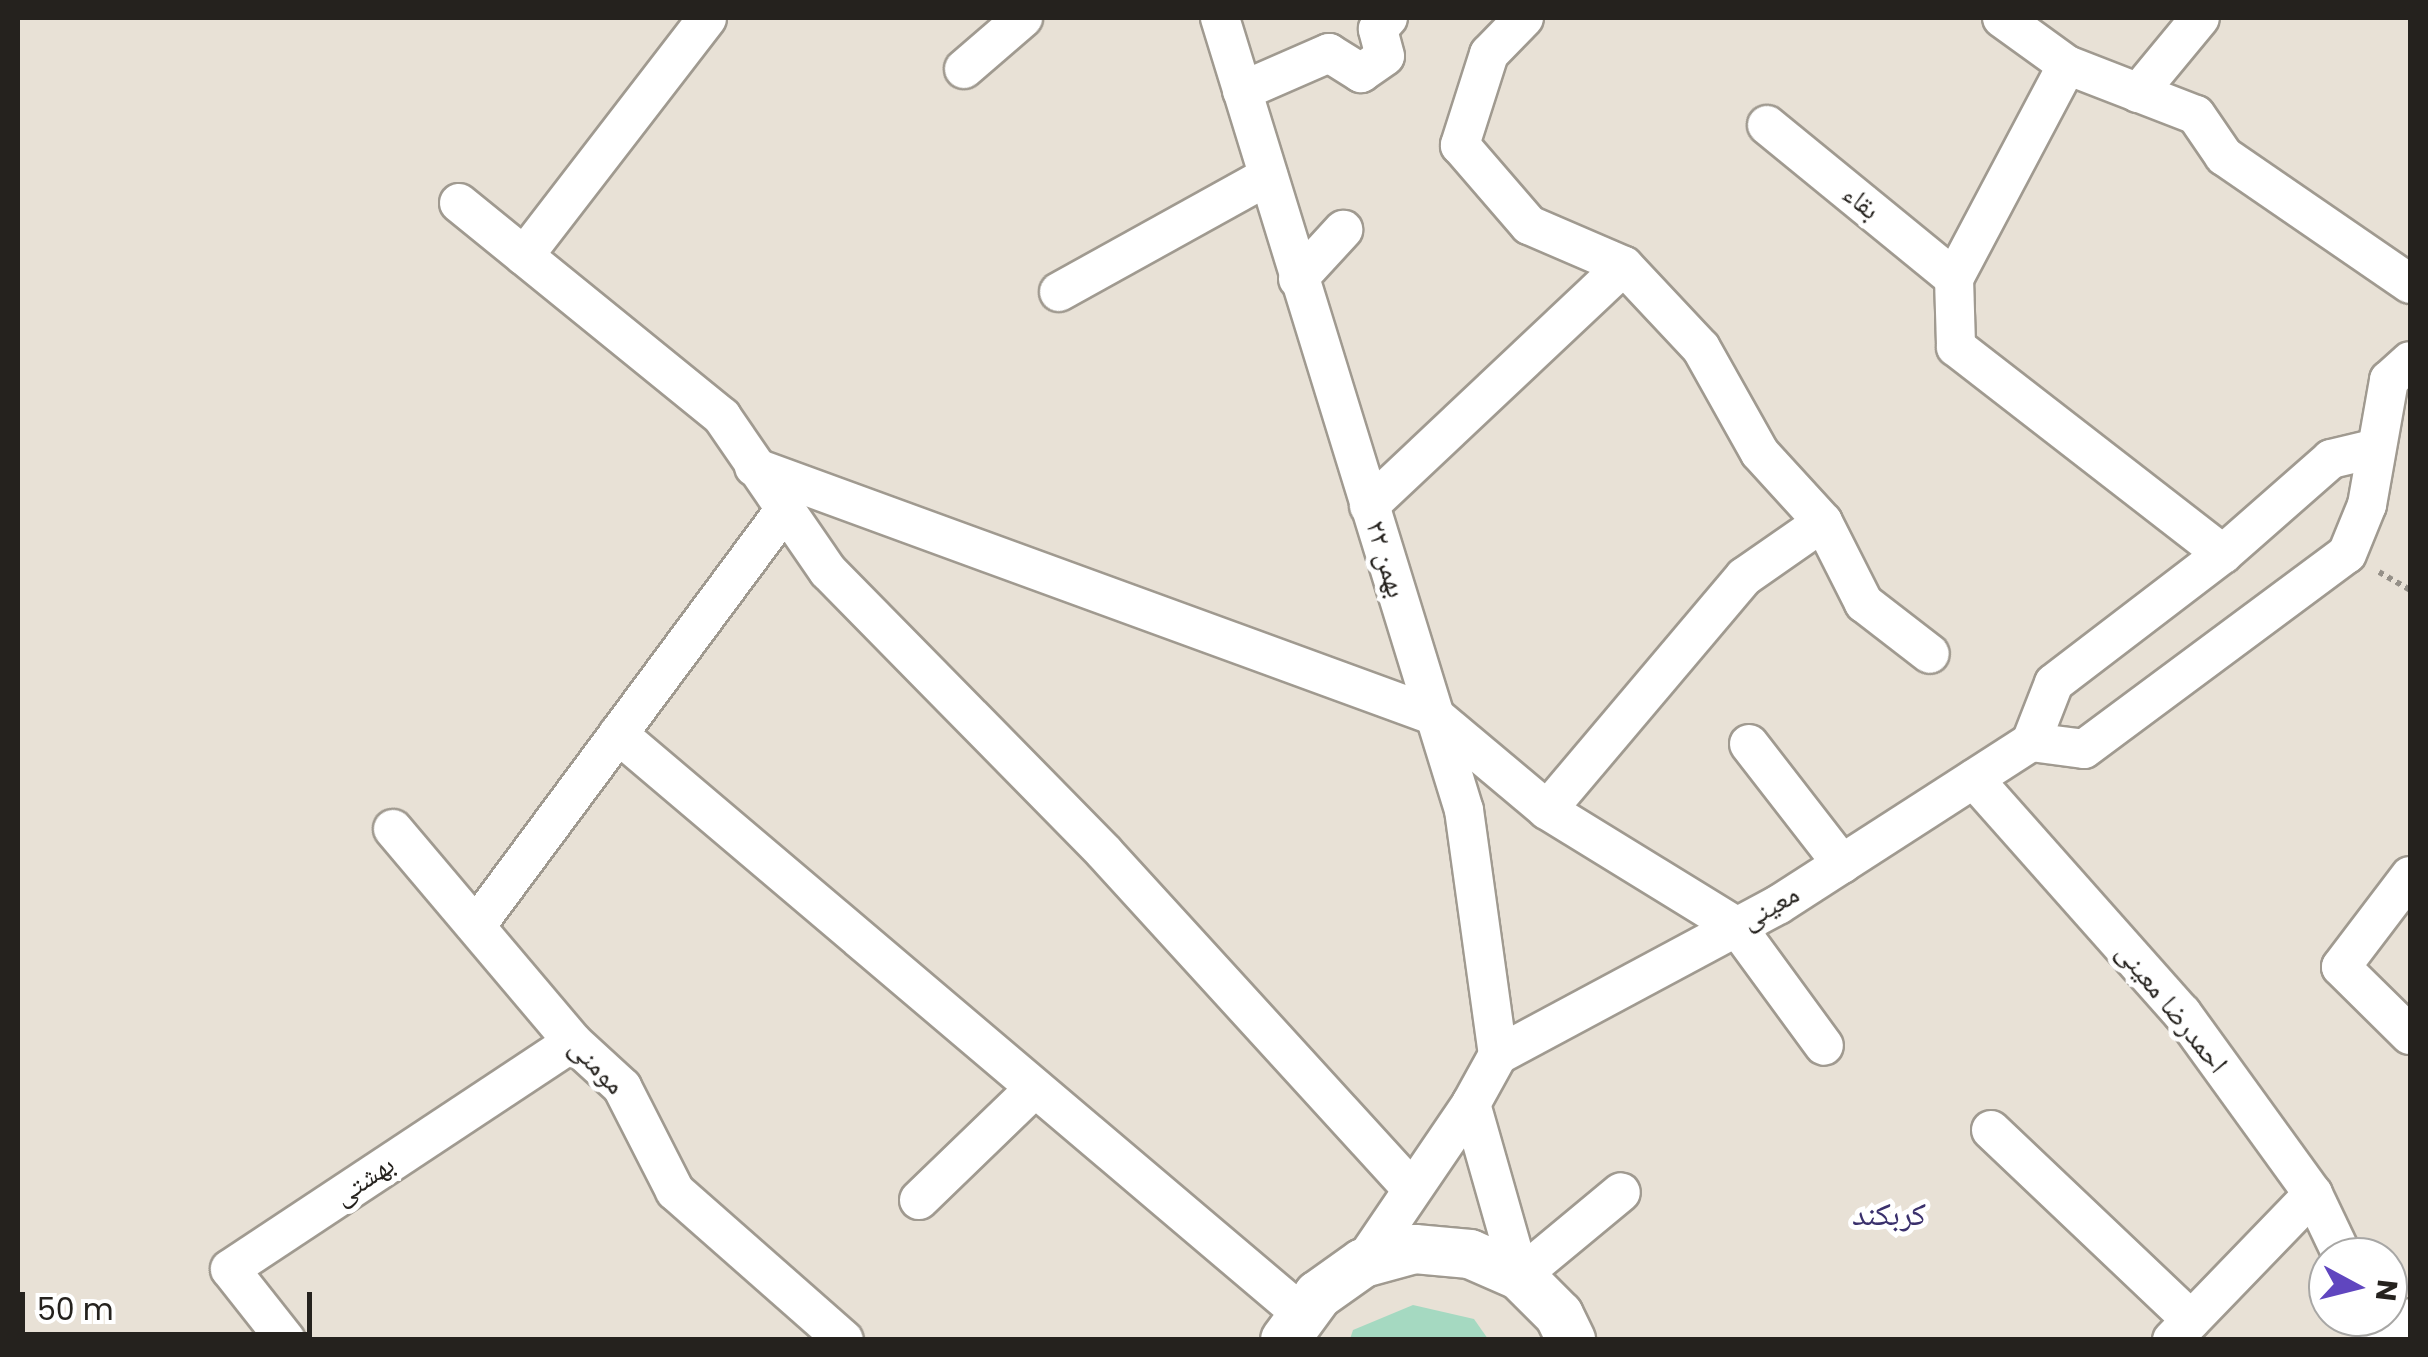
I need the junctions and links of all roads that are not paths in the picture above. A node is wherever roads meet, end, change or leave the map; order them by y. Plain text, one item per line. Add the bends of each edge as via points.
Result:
1 (707, 18) edge
2 (1024, 18) edge
3 (1256, 18) edge
4 (1388, 18) edge
5 (1524, 18) edge
6 (2002, 18) edge
7 (2200, 18) edge
8 (1224, 31) edge
9 (2067, 65) junction
10 (964, 69) dead end
11 (1242, 91) junction
12 (2138, 93) junction
13 (1767, 126) dead end
14 (1268, 176) junction
15 (459, 203) dead end
16 (1343, 230) dead end
17 (524, 256) junction
18 (1624, 266) junction
19 (1954, 278) junction
20 (1298, 279) junction
21 (2410, 284) edge
22 (1059, 292) dead end
23 (2410, 361) edge
24 (2373, 449) junction
25 (754, 467) junction
26 (1369, 506) junction
27 (783, 512) junction
28 (1823, 522) junction
29 (2223, 554) junction
30 (1930, 654) dead end
31 (1435, 716) junction
32 (618, 734) junction
33 (2031, 742) junction
34 (1749, 744) dead end
35 (1974, 779) junction
36 (1547, 810) junction
37 (393, 828) dead end
38 (1842, 864) junction
39 (2410, 876) edge
40 (476, 926) junction
41 (1737, 927) junction
42 (2410, 1035) edge
43 (572, 1042) junction
44 (1824, 1046) dead end
45 (1498, 1055) junction
46 (1035, 1088) junction
47 (1471, 1104) junction
48 (1991, 1130) dead end
49 (1411, 1188) junction
50 (1621, 1192) dead end
51 (2313, 1194) junction
52 (919, 1200) dead end
53 (2333, 1237) edge
54 (1363, 1263) junction
55 (1520, 1276) junction
56 (2410, 1316) edge
57 (2181, 1330) edge
58 (1290, 1333) edge
59 (286, 1340) edge
60 (844, 1340) edge
61 (1571, 1340) edge
62 (2380, 1340) edge

1 - 17 street
2 - 10 street
3 - 8 street
4 - 11 street via 1378,29 1385,56 1360,73 1329,54
5 - 18 street via 1489,54 1460,144 1529,225
6 - 9 street
7 - 12 street
8 - 11 street, ۲۲ بهمن
9 - 12 street
9 - 19 street
11 - 14 street, ۲۲ بهمن
12 - 21 street via 2196,115 2224,156
13 - 19 street, بقاء
14 - 20 street, ۲۲ بهمن
14 - 22 street
15 - 17 street
16 - 20 street
17 - 25 street via 722,417
18 - 26 street
18 - 28 street via 1700,348 1760,453
19 - 29 street via 1956,347
20 - 26 street, ۲۲ بهمن
23 - 24 street via 2389,380
24 - 29 street via 2331,459
24 - 33 street via 2367,505 2347,554 2084,749
25 - 27 street
25 - 31 street
26 - 31 street, ۲۲ بهمن
27 - 32 street
27 - 49 street via 828,571 1104,852
28 - 30 street via 1864,602
28 - 36 street via 1744,577
29 - 33 street via 2054,682
31 - 36 street
31 - 45 street, ۲۲ بهمن via 1464,810
32 - 40 street
32 - 46 street
33 - 35 street, معینی
34 - 38 street
35 - 38 street, معینی
35 - 51 street, احمدرضا معینی via 2182,1014
36 - 41 street
37 - 40 street, مومنی
38 - 41 street, معینی
39 - 42 street via 2341,967
40 - 43 street, مومنی
41 - 44 street
41 - 45 street, معینی
43 - 59 street, بهشتی via 230,1269
43 - 60 street, مومنی via 622,1087 675,1191
45 - 47 street
46 - 52 street
46 - 58 street
47 - 49 street
47 - 55 street
48 - 57 street
49 - 54 street
50 - 55 street
51 - 53 street, احمدرضا معینی
51 - 57 street
54 - 55 street via 1416,1249 1470,1254
54 - 58 street via 1318,1295
55 - 61 street via 1559,1315
56 - 62 street

